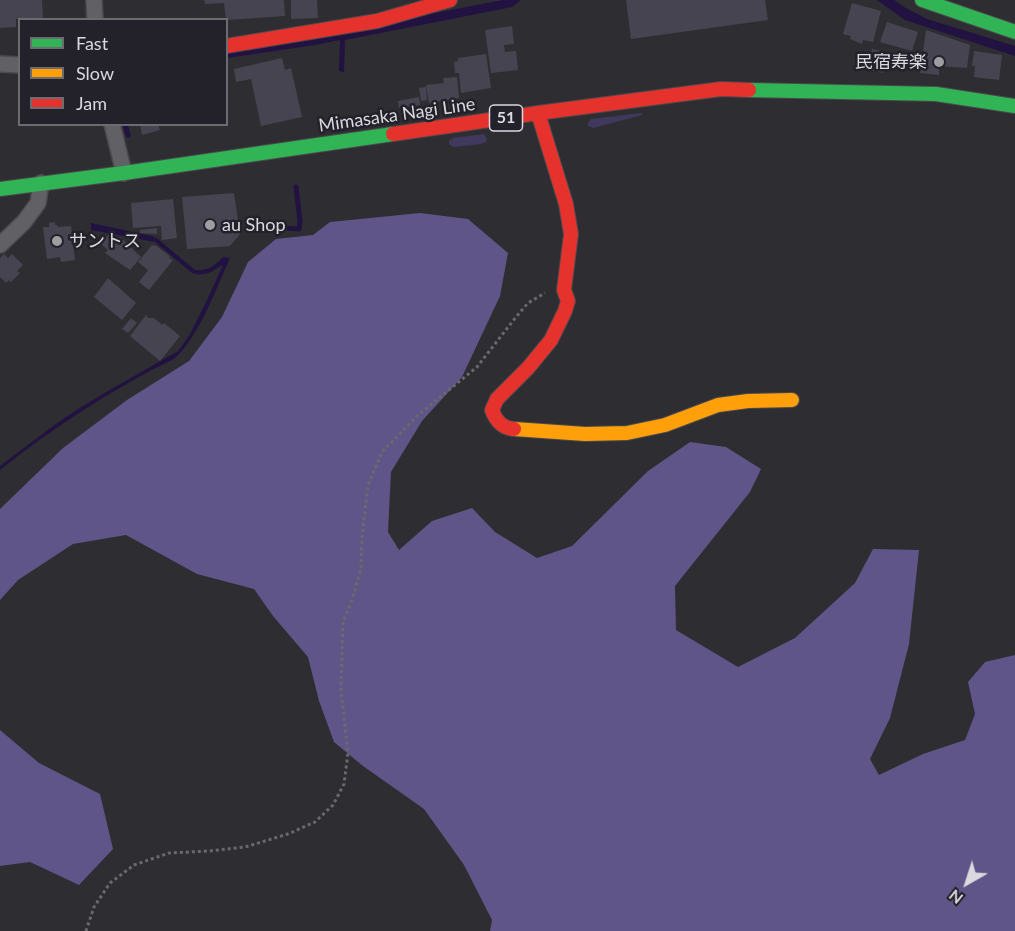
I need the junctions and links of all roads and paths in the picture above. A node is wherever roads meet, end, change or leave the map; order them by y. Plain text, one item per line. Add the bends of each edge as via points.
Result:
1 (94, 0) edge
2 (450, 0) edge
3 (922, 0) edge
4 (95, 18) edge
5 (1015, 32) edge
6 (228, 46) edge
7 (0, 64) edge
8 (18, 64) edge
9 (1015, 106) edge
10 (538, 113) junction
11 (112, 126) edge
12 (124, 173) junction
13 (41, 183) junction
14 (0, 189) edge
15 (0, 245) edge
16 (564, 290) junction
17 (792, 400) dead end
18 (86, 931) edge

1 - 4 street
2 - 6 main road via 377,21
3 - 5 main road
7 - 8 street
9 - 10 main road, Mimasaka Nagi Line / 51 via 936,94 721,89
10 - 12 main road, Mimasaka Nagi Line / 51
10 - 16 main road via 572,234
11 - 12 street
12 - 13 main road, Mimasaka Nagi Line / 51
13 - 14 main road, Mimasaka Nagi Line / 51
13 - 15 street via 38,203
16 - 17 main road via 568,301 551,340 497,399 492,410 506,428 627,433 665,426 718,405
16 - 18 path via 548,291 528,303 477,367 417,416 382,452 368,485 361,569 344,622 341,690 348,753 344,784 333,805 315,822 245,847 169,853 134,865 110,883 94,907

